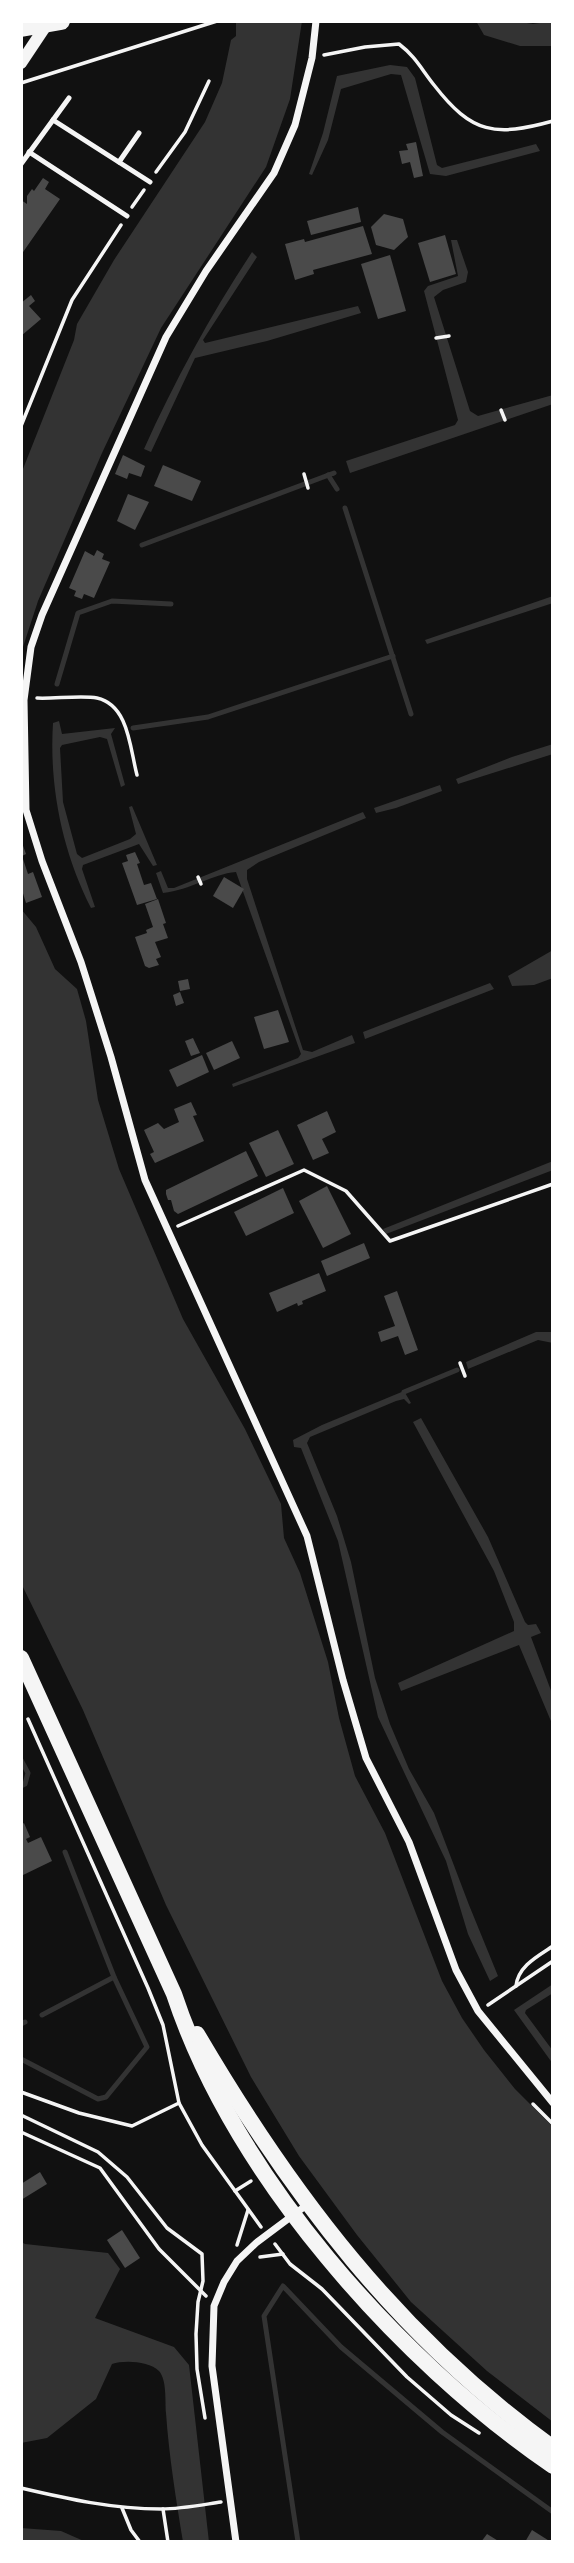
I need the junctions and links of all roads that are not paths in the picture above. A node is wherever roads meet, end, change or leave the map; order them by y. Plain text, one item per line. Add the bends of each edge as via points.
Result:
1 (316, 21) edge
2 (54, 22) edge
3 (21, 28) edge
4 (21, 36) edge
5 (21, 63) edge
6 (69, 98) dead end
7 (53, 120) junction
8 (139, 133) dead end
9 (29, 152) junction
10 (120, 162) junction
11 (21, 164) edge
12 (149, 182) road end
13 (127, 216) road end
14 (21, 1658) edge
15 (174, 1994) junction
16 (553, 2103) edge
17 (308, 2204) junction
18 (294, 2214) junction
19 (553, 2448) edge
20 (553, 2466) edge
21 (236, 2542) edge

1 - 16 street via 296,125 274,173 166,337 42,615 31,647 24,698 26,810 92,998 145,1180 307,1536 366,1758 409,1842 456,1970 478,2011
2 - 3 highway
2 - 4 highway
2 - 5 street
6 - 7 lane
7 - 9 lane
7 - 10 lane
8 - 10 lane
9 - 11 lane
9 - 13 lane
10 - 12 lane
14 - 15 main road
15 - 17 main road via 270,2151
15 - 18 main road via 188,2038 219,2100 262,2172
17 - 18 street
17 - 19 main road via 372,2285 419,2334 477,2389
18 - 20 main road via 350,2283 437,2373
18 - 21 street via 237,2261 214,2306 212,2366

